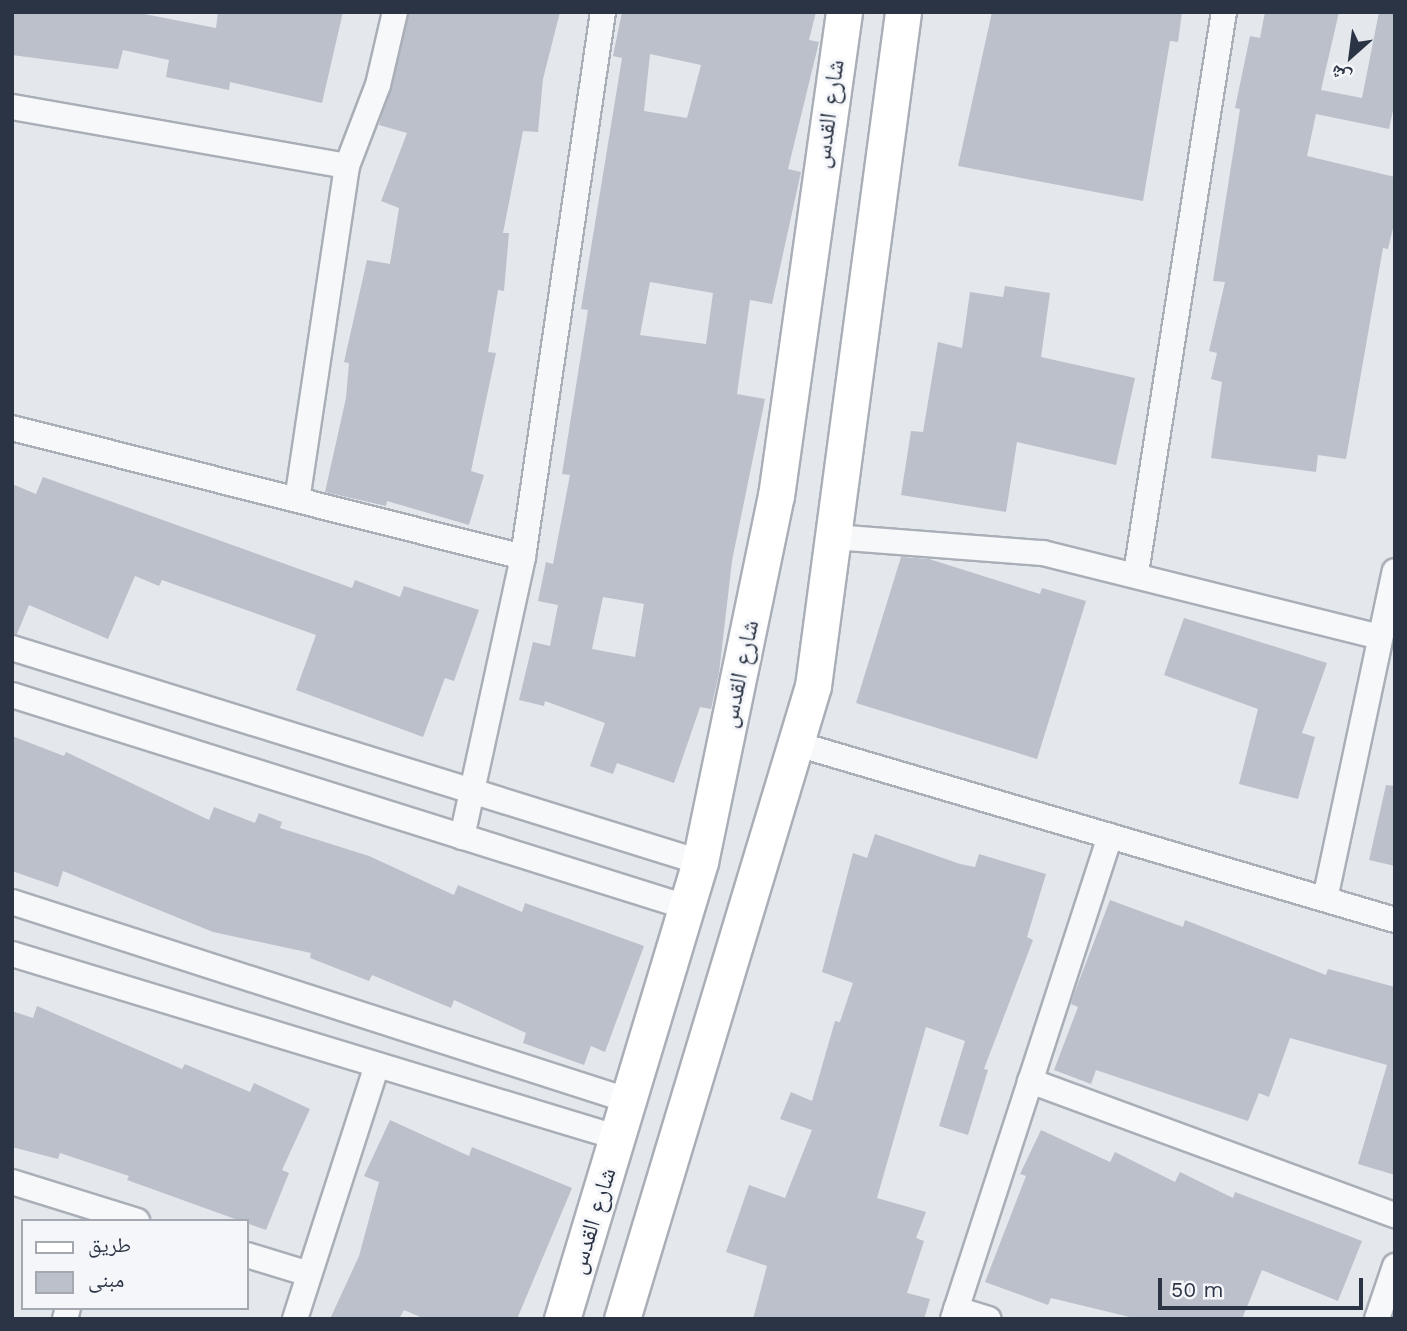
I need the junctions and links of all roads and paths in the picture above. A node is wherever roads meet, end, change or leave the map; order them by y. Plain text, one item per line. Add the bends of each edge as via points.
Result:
1 (395, 12) edge
2 (603, 12) edge
3 (844, 12) edge
4 (903, 12) edge
5 (1224, 12) edge
6 (12, 107) edge
7 (347, 166) junction
8 (12, 428) edge
9 (297, 499) junction
10 (833, 537) junction
11 (523, 557) junction
12 (1395, 571) edge
13 (1136, 573) junction
14 (1380, 637) junction
15 (12, 648) edge
16 (12, 695) edge
17 (797, 744) junction
18 (473, 793) junction
19 (1110, 836) junction
20 (462, 837) junction
21 (700, 862) junction
22 (1325, 899) junction
23 (12, 902) edge
24 (686, 907) junction
25 (1395, 920) edge
26 (12, 954) edge
27 (377, 1065) junction
28 (1030, 1082) junction
29 (630, 1101) junction
30 (619, 1138) junction
31 (12, 1182) edge
32 (94, 1214) edge
33 (1395, 1215) edge
34 (125, 1219) edge
35 (248, 1255) edge
36 (1395, 1266) edge
37 (309, 1274) junction
38 (955, 1314) edge
39 (295, 1319) edge
40 (562, 1319) edge
41 (622, 1319) edge
42 (988, 1319) edge
43 (1377, 1319) edge

1 - 7 street via 378,85
2 - 11 street
3 - 21 main road, شارع القدس via 776,496
4 - 10 main road
5 - 13 street
6 - 7 street
7 - 9 street
8 - 9 street
9 - 11 street
10 - 13 street via 1011,548
10 - 17 main road via 813,686
11 - 18 street
12 - 14 street
13 - 14 street
14 - 22 street
15 - 18 street
16 - 20 street
17 - 19 street
17 - 41 main road
18 - 20 street
18 - 21 street
19 - 22 street
19 - 28 street
20 - 24 street
21 - 24 main road, شارع القدس
22 - 25 street
23 - 29 street
24 - 29 main road, شارع القدس
26 - 27 street
27 - 30 street
27 - 37 street
28 - 33 street
28 - 38 street
29 - 30 main road, شارع القدس
30 - 40 main road, شارع القدس
31 - 32 street
32 - 34 street
35 - 37 street
36 - 43 street
37 - 39 street
38 - 42 street

